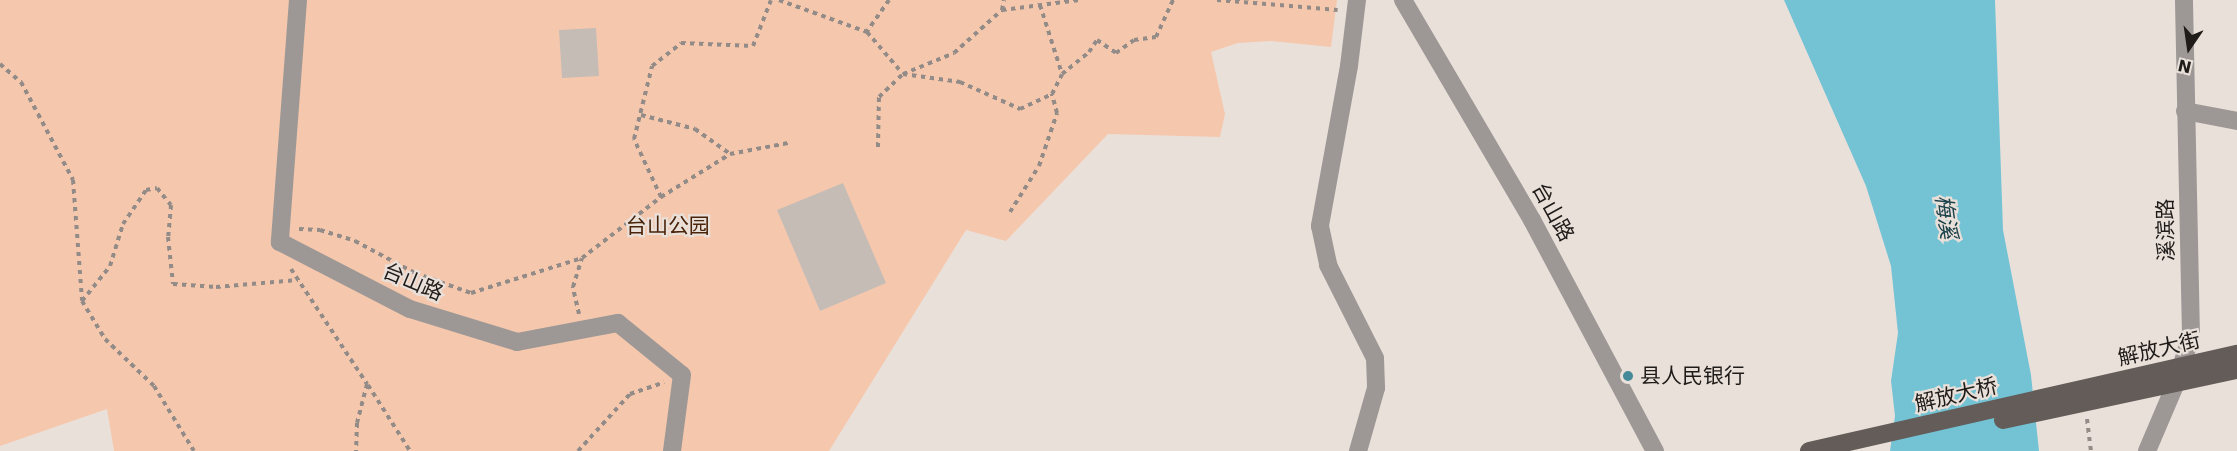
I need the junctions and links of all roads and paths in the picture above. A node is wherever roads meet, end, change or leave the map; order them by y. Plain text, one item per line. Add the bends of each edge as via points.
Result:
1 (298, 0) edge
2 (771, 0) edge
3 (779, 0) edge
4 (889, 0) edge
5 (1004, 0) edge
6 (1079, 0) edge
7 (1173, 0) edge
8 (1217, 0) edge
9 (1403, 0) edge
10 (2184, 0) edge
11 (1041, 5) junction
12 (1356, 6) edge
13 (1002, 10) junction
14 (867, 32) junction
15 (0, 64) edge
16 (903, 74) junction
17 (1062, 74) junction
18 (1052, 94) junction
19 (2185, 111) junction
20 (641, 115) junction
21 (2237, 121) edge
22 (788, 143) dead end
23 (878, 147) dead end
24 (730, 154) junction
25 (661, 197) junction
26 (1010, 212) dead end
27 (280, 235) junction
28 (582, 258) junction
29 (298, 280) junction
30 (82, 301) junction
31 (583, 330) junction
32 (2237, 354) edge
33 (2237, 370) edge
34 (682, 375) junction
35 (2180, 375) junction
36 (367, 384) junction
37 (2090, 399) junction
38 (194, 451) edge
39 (356, 451) edge
40 (410, 451) edge
41 (578, 451) edge
42 (672, 451) edge
43 (1358, 451) edge
44 (1655, 451) edge
45 (1809, 451) edge
46 (1867, 451) edge
47 (2091, 451) edge
48 (2147, 451) edge

1 - 27 street
2 - 20 path via 753,46 681,43 652,66
3 - 14 path
4 - 14 path
5 - 13 path
6 - 11 path
7 - 17 path via 1156,38 1134,40 1116,53 1097,40 1089,52
8 - 12 path
9 - 44 street, 台山路 via 1532,220
10 - 19 street, 溪滨路
11 - 13 path
11 - 17 path
12 - 43 street via 1320,226 1328,265 1375,358 1374,397
13 - 16 path via 954,53
14 - 16 path
15 - 30 path via 21,82 73,180
16 - 18 path via 960,82 1020,109
16 - 23 path via 879,97
17 - 18 path
18 - 26 path via 1057,113 1039,166
19 - 21 street
19 - 35 street, 溪滨路 via 2191,336
20 - 24 path via 695,129
20 - 25 path via 634,139
22 - 24 path
24 - 25 path
25 - 28 path
27 - 28 path via 320,230 355,241 415,273 471,293
27 - 29 path via 285,261
27 - 31 street, 台山路 via 410,309 517,342
28 - 31 path via 573,287
29 - 30 path via 206,287 173,284 168,237 171,205 157,188 146,190 123,224 110,266
29 - 36 path
30 - 38 path via 105,339 154,386
31 - 34 street, 台山路 via 618,323
32 - 35 main road, 解放大街
33 - 35 main road, 解放大街
34 - 41 path via 630,393
34 - 42 street
35 - 37 main road, 解放大街
35 - 48 street, 溪滨路
36 - 39 path via 357,423
36 - 40 path
37 - 45 main road, 解放大桥
37 - 46 main road, 解放大桥
37 - 47 path

